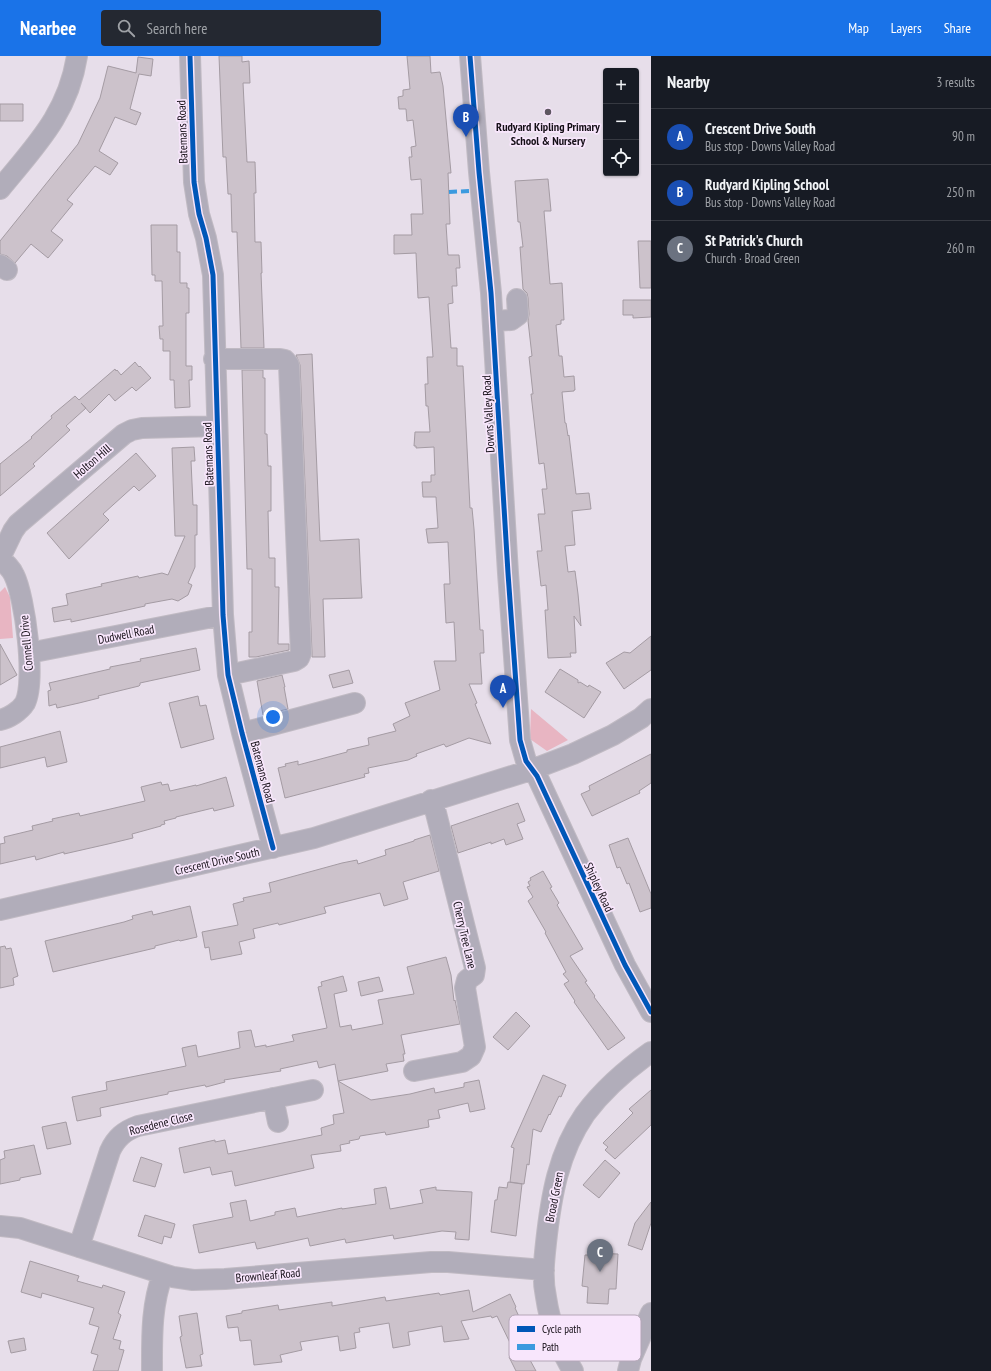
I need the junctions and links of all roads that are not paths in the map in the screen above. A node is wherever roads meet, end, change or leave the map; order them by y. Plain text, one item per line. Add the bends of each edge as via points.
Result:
1 (77, 56) edge
2 (190, 56) edge
3 (470, 56) edge
4 (0, 189) edge
5 (517, 299) dead end
6 (493, 321) junction
7 (214, 359) junction
8 (217, 426) junction
9 (0, 559) edge
10 (223, 615) junction
11 (29, 653) junction
12 (228, 675) junction
13 (355, 703) dead end
14 (651, 709) edge
15 (0, 720) edge
16 (242, 733) junction
17 (531, 770) junction
18 (431, 800) junction
19 (273, 848) junction
20 (0, 910) edge
21 (651, 1012) edge
22 (651, 1052) edge
23 (414, 1071) dead end
24 (313, 1090) dead end
25 (273, 1098) junction
26 (278, 1122) dead end
27 (0, 1226) edge
28 (79, 1247) junction
29 (544, 1270) junction
30 (163, 1274) junction
31 (550, 1315) edge
32 (649, 1320) edge
33 (641, 1339) edge
34 (567, 1361) edge
35 (632, 1361) edge
36 (152, 1371) edge
37 (573, 1371) edge
38 (628, 1371) edge

1 - 4 street via 68,93 56,118
2 - 7 street, Batemans Road via 194,182 213,275
3 - 6 street, Downs Valley Road
5 - 6 street via 518,315 511,320
6 - 17 street, Downs Valley Road via 520,740
7 - 8 street, Batemans Road
7 - 12 street via 280,359 289,365 301,652 299,658 294,661
8 - 9 street, Holton Hill via 142,428 124,434 18,524
8 - 10 street, Batemans Road
9 - 11 street, Connell Drive via 14,573 21,594
10 - 11 street, Dudwell Road
10 - 12 street, Batemans Road
11 - 15 street, Connell Drive via 30,678 25,702 21,708
12 - 16 street, Batemans Road
13 - 16 street
14 - 17 street, Crescent Drive South via 613,735
16 - 19 street, Batemans Road
17 - 18 street, Crescent Drive South
17 - 21 street, Shipley Road via 625,965
18 - 19 street, Crescent Drive South via 314,838
18 - 23 street, Cherry Tree Lane via 475,968 474,975 467,980 465,988 474,1047 471,1056 462,1062
19 - 20 street, Crescent Drive South
22 - 29 street, Broad Green via 602,1094 585,1115 568,1144 555,1182
24 - 25 street, Rosedene Close
25 - 26 street
25 - 28 street, Rosedene Close via 138,1126 126,1131 110,1151
27 - 28 street, Brownleaf Road via 20,1228
28 - 30 street, Brownleaf Road
29 - 30 street, Brownleaf Road via 425,1262 204,1280 183,1280
29 - 31 street, Broad Green via 545,1296
30 - 36 street via 153,1310
32 - 33 street
34 - 37 street, Broad Green
35 - 38 street

